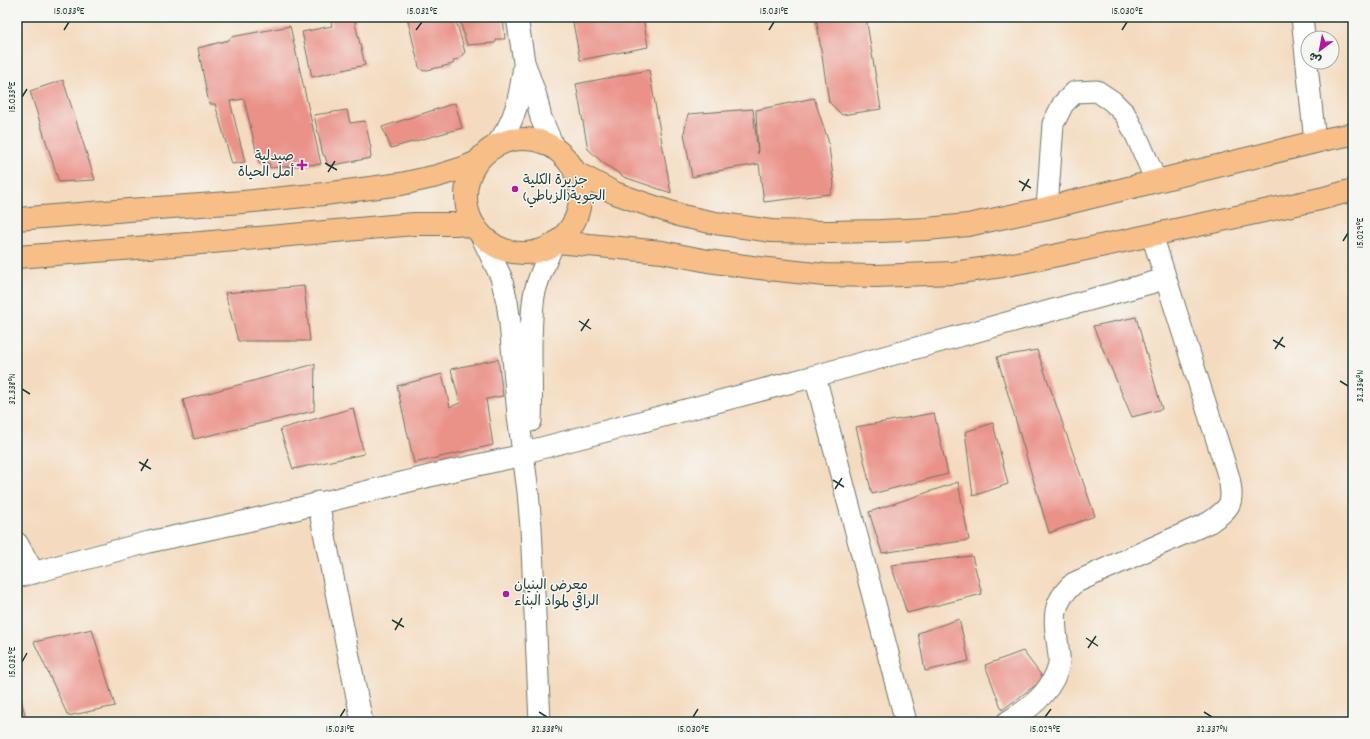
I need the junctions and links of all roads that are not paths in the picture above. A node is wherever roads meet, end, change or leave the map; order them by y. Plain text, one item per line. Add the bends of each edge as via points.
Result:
1 (517, 17) edge
2 (1302, 17) edge
3 (524, 62) junction
4 (1353, 134) edge
5 (1315, 142) junction
6 (495, 146) junction
7 (554, 148) junction
8 (477, 162) junction
9 (575, 172) junction
10 (1156, 181) junction
11 (1353, 190) edge
12 (1047, 208) junction
13 (17, 220) edge
14 (478, 230) junction
15 (1152, 235) junction
16 (555, 243) junction
17 (17, 257) edge
18 (1165, 279) junction
19 (815, 376) junction
20 (527, 453) junction
21 (318, 502) junction
22 (17, 543) edge
23 (25, 575) edge
24 (362, 722) edge
25 (540, 722) edge
26 (906, 722) edge
27 (1007, 722) edge

1 - 3 street
2 - 5 street
3 - 6 street via 515,113
3 - 7 street via 541,118
4 - 5 main road
5 - 10 main road
6 - 7 main road via 509,140 525,139
6 - 8 main road
7 - 9 main road
8 - 13 main road via 401,184 324,194
8 - 14 main road via 470,175 466,202
9 - 12 main road via 615,193 682,216 771,231 927,229 968,225
9 - 16 main road via 580,187 576,218 568,231
10 - 12 main road
10 - 12 street via 1125,114 1097,91 1075,92 1062,104 1053,124
11 - 15 main road
14 - 16 main road via 490,242 514,252 541,250
14 - 17 main road via 460,224 414,224
14 - 20 street via 501,276 507,302
15 - 16 main road via 1002,266 953,273 876,276 825,275 708,261 662,252
15 - 18 street
16 - 20 street via 534,295 530,344 531,416
18 - 19 street
18 - 27 street via 1229,478 1232,494 1230,504 1210,522 1074,583 1064,592 1057,605 1055,623 1060,663 1054,677 1041,697 1022,714
19 - 20 street
19 - 26 street
20 - 21 street
20 - 25 street
21 - 23 street via 248,521 149,542
21 - 24 street
22 - 23 street

